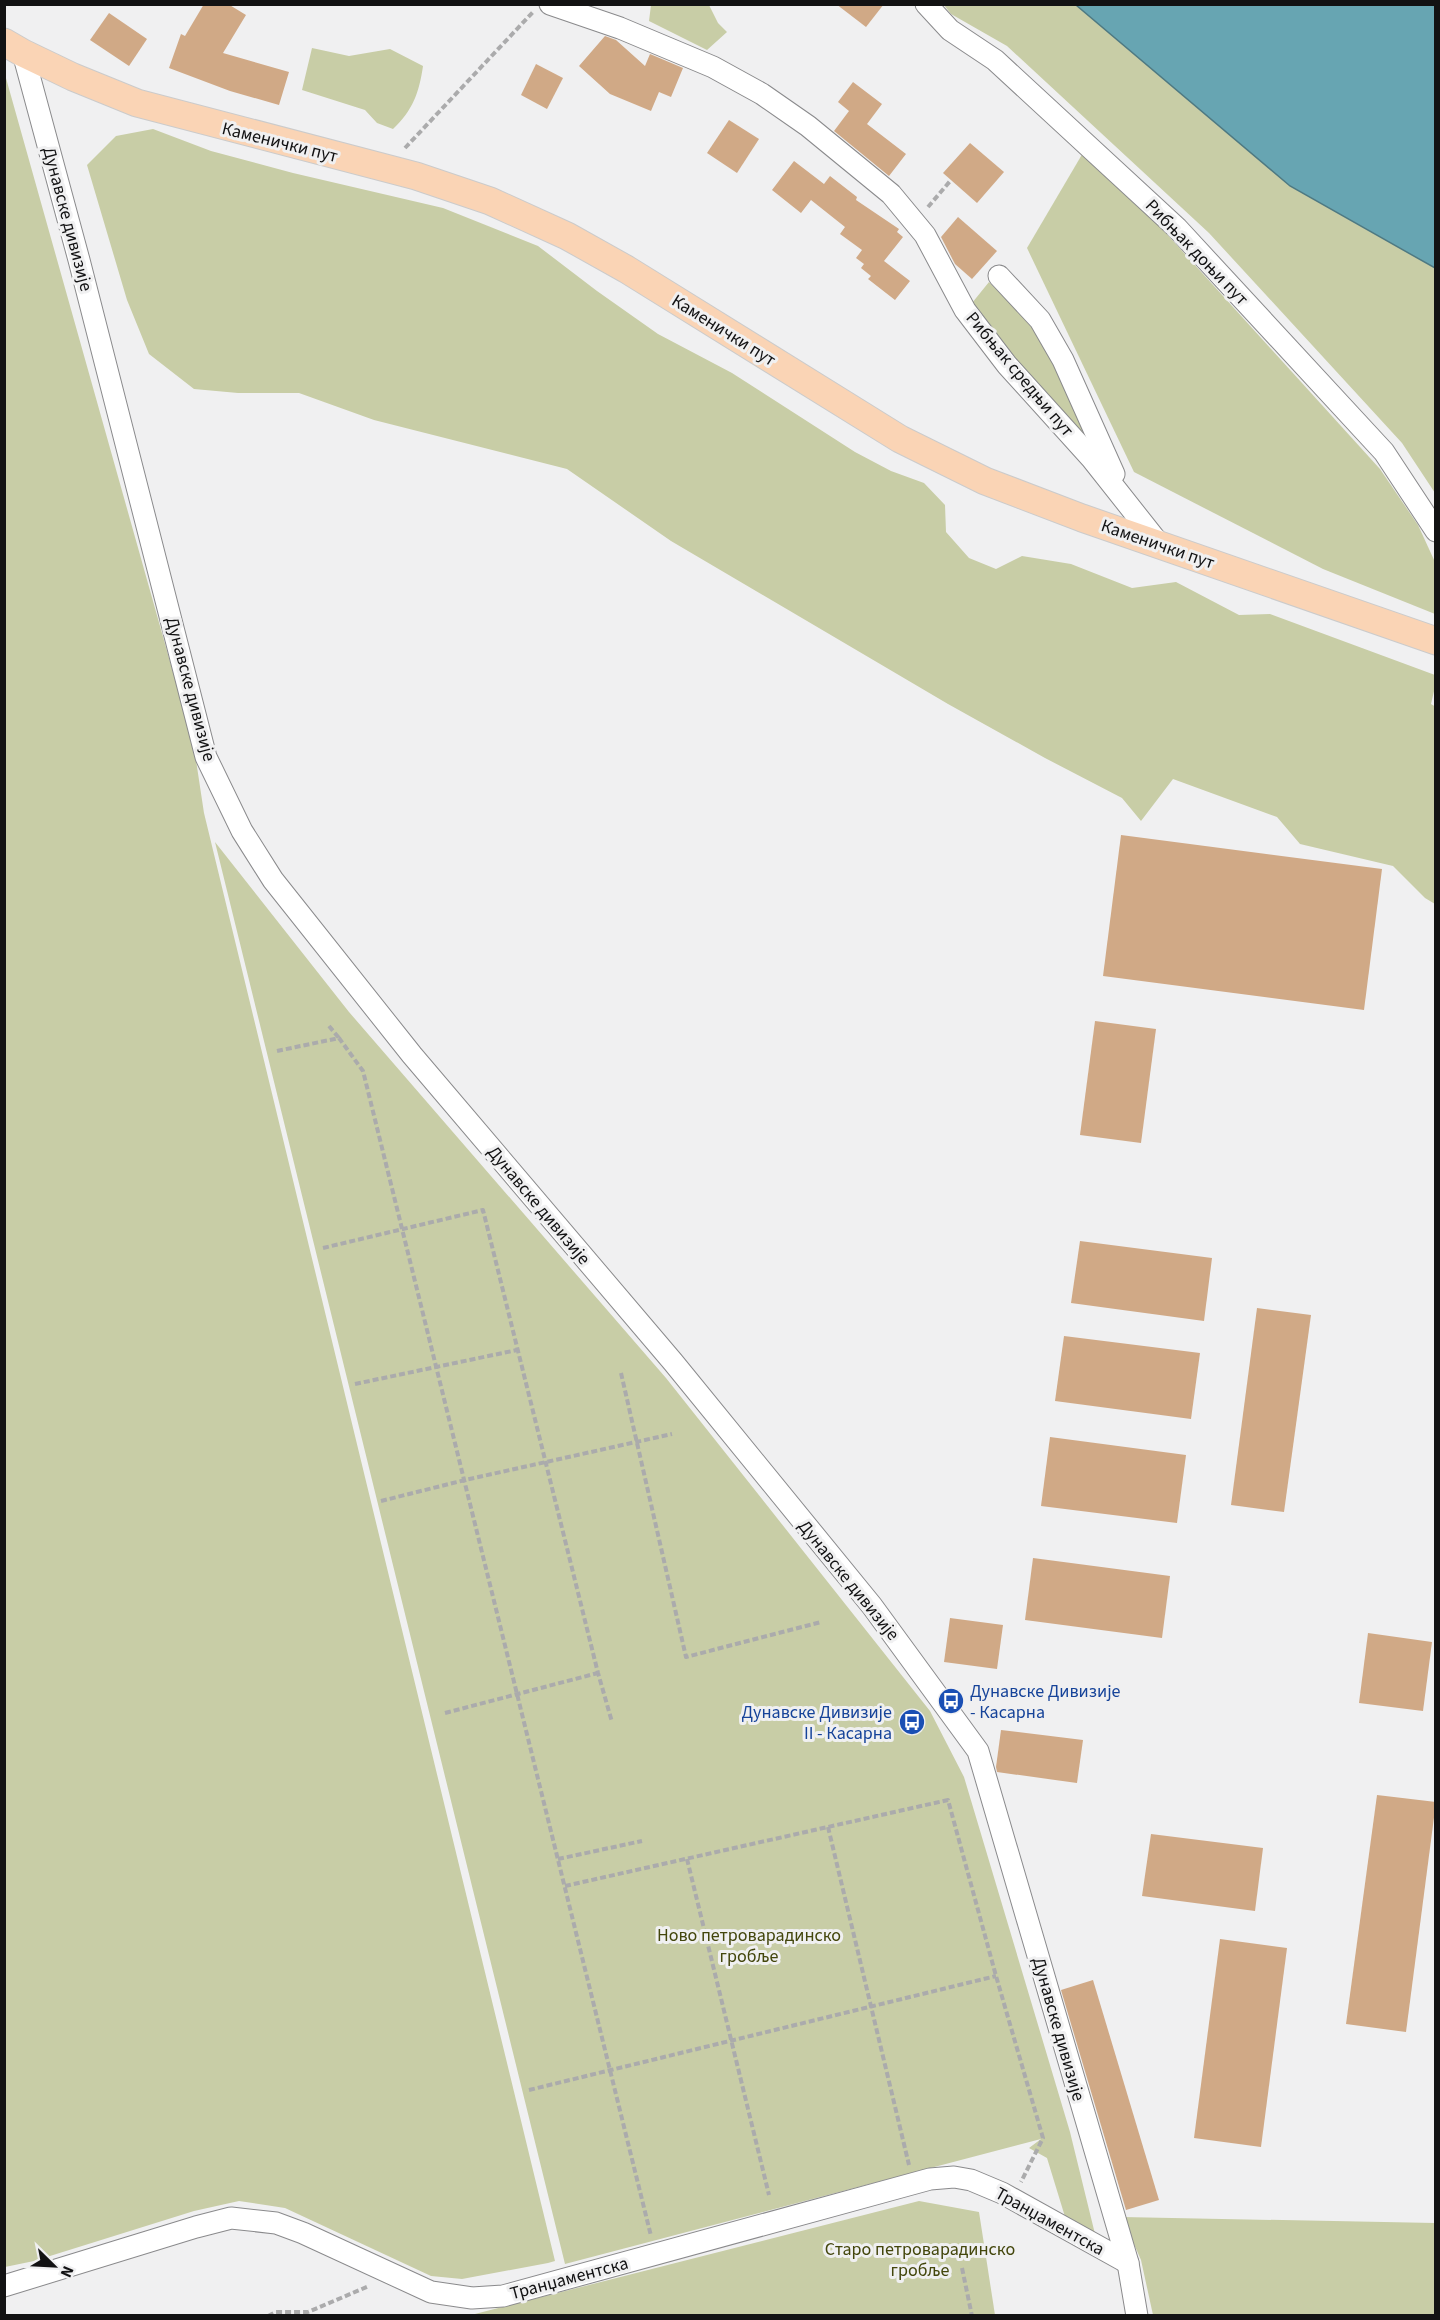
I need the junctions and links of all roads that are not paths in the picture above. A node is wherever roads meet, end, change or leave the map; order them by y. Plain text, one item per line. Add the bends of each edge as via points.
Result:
1 (550, 4) edge
2 (926, 4) edge
3 (14, 48) edge
4 (999, 276) dead end
5 (1125, 499) junction
6 (1436, 531) edge
7 (1160, 545) junction
8 (1436, 641) edge
9 (1128, 2263) junction
10 (4, 2286) edge
11 (1137, 2316) edge

1 - 5 street, Рибњак средњи пут via 713,67 762,94 891,194 925,235 965,310 1007,365
2 - 6 street, Рибњак доњи пут via 950,30 995,60 1177,228 1384,452
3 - 7 main road, Каменички пут via 137,103 416,177 490,201 567,236 626,269 900,439 985,481
3 - 9 street, Дунавске дивизије via 123,428 206,757 242,831 273,880 364,996 673,1362 872,1606 978,1752
4 - 5 street via 1040,320 1063,360
5 - 7 street, Рибњак средњи пут
7 - 8 main road, Каменички пут
9 - 10 street, Транџаментска via 1012,2199 954,2176 930,2179 503,2296 472,2298 431,2292 276,2223 231,2218
9 - 11 street, Дунавске дивизије

